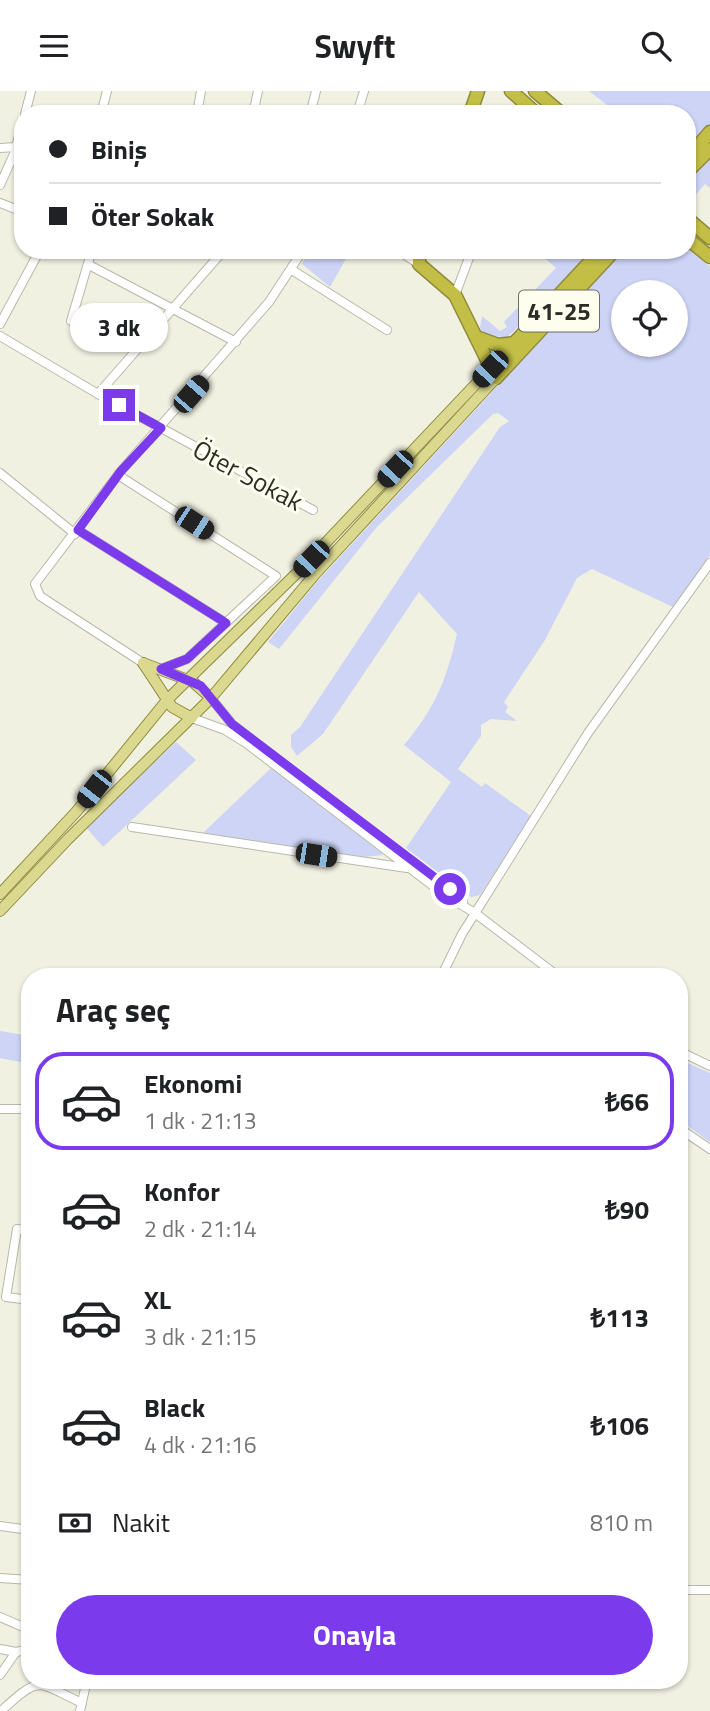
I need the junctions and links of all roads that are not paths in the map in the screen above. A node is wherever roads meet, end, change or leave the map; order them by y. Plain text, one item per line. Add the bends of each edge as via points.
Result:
1 (508, 91) edge
2 (535, 91) edge
3 (526, 105) edge
4 (551, 105) edge
5 (710, 132) edge
6 (696, 149) edge
7 (710, 149) edge
8 (14, 152) edge
9 (696, 163) edge
10 (0, 185) edge
11 (696, 226) edge
12 (710, 238) edge
13 (696, 246) edge
14 (710, 257) edge
15 (35, 259) edge
16 (90, 259) edge
17 (216, 259) edge
18 (298, 259) edge
19 (411, 259) edge
20 (419, 259) edge
21 (469, 259) edge
22 (593, 259) edge
23 (606, 259) edge
24 (419, 264) junction
25 (89, 265) junction
26 (292, 270) junction
27 (455, 295) junction
28 (173, 309) junction
29 (71, 321) dead end
30 (0, 324) edge
31 (387, 330) dead end
32 (0, 336) edge
33 (476, 338) junction
34 (236, 342) junction
35 (516, 343) junction
36 (496, 370) junction
37 (97, 394) junction
38 (161, 428) junction
39 (0, 473) edge
40 (118, 475) junction
41 (313, 510) dead end
42 (77, 532) junction
43 (710, 563) edge
44 (276, 576) junction
45 (292, 578) junction
46 (226, 623) junction
47 (143, 663) junction
48 (161, 669) junction
49 (187, 680) junction
50 (211, 698) junction
51 (169, 699) junction
52 (191, 718) junction
53 (132, 827) dead end
54 (410, 869) junction
55 (0, 894) edge
56 (0, 911) edge
57 (475, 913) junction
58 (446, 968) edge
59 (547, 968) edge
60 (688, 1055) edge
61 (710, 1066) edge
62 (0, 1109) edge
63 (21, 1109) edge
64 (688, 1134) edge
65 (710, 1149) edge
66 (21, 1230) edge
67 (21, 1299) edge
68 (0, 1526) edge
69 (21, 1529) edge
70 (0, 1578) edge
71 (21, 1579) edge
72 (688, 1590) edge
73 (710, 1590) edge
74 (0, 1617) edge
75 (21, 1626) edge
76 (0, 1649) edge
77 (21, 1651) edge
78 (16, 1652) junction
79 (0, 1675) edge
80 (26, 1689) edge
81 (54, 1689) edge
82 (84, 1689) edge
83 (2, 1707) edge
84 (81, 1707) edge

1 - 3 highway
2 - 4 highway
5 - 6 highway
7 - 9 highway
8 - 10 street
11 - 12 highway
13 - 14 highway
15 - 30 street
16 - 25 street
17 - 28 street
18 - 26 street
19 - 24 street
20 - 24 highway
21 - 27 street
22 - 35 highway, 41-25
23 - 36 highway, 41-25
24 - 27 highway
25 - 28 street
25 - 29 street
26 - 31 street
26 - 34 street
27 - 33 highway
28 - 34 street
28 - 37 street
32 - 37 street, Öter Sokak
33 - 35 highway via 498,345
33 - 36 highway
34 - 38 street
35 - 36 highway, 41-25
36 - 45 main road, 41-25
36 - 50 main road, 41-25
37 - 38 street, Öter Sokak
38 - 40 street
38 - 41 street, Öter Sokak
39 - 42 street
40 - 42 street
40 - 44 street
42 - 46 street
42 - 47 street via 35,584 36,590
43 - 57 street via 588,733
44 - 45 street
44 - 46 street
45 - 49 main road, 41-25
46 - 48 street via 187,659
47 - 48 main road
47 - 51 main road
48 - 49 main road
49 - 50 main road via 201,686
49 - 51 main road
50 - 52 main road
50 - 57 street via 232,724 450,889
51 - 52 main road via 177,712
51 - 55 main road via 76,812
52 - 54 street via 240,739
52 - 56 main road
53 - 54 street
54 - 57 street
57 - 58 street
57 - 59 street
60 - 61 street
62 - 63 street
64 - 65 street
66 - 67 street via 17,1230 6,1297
68 - 69 street
70 - 71 street
72 - 73 street
74 - 75 street
76 - 78 street
77 - 78 street
78 - 79 street
80 - 83 street
81 - 84 street
82 - 84 street

